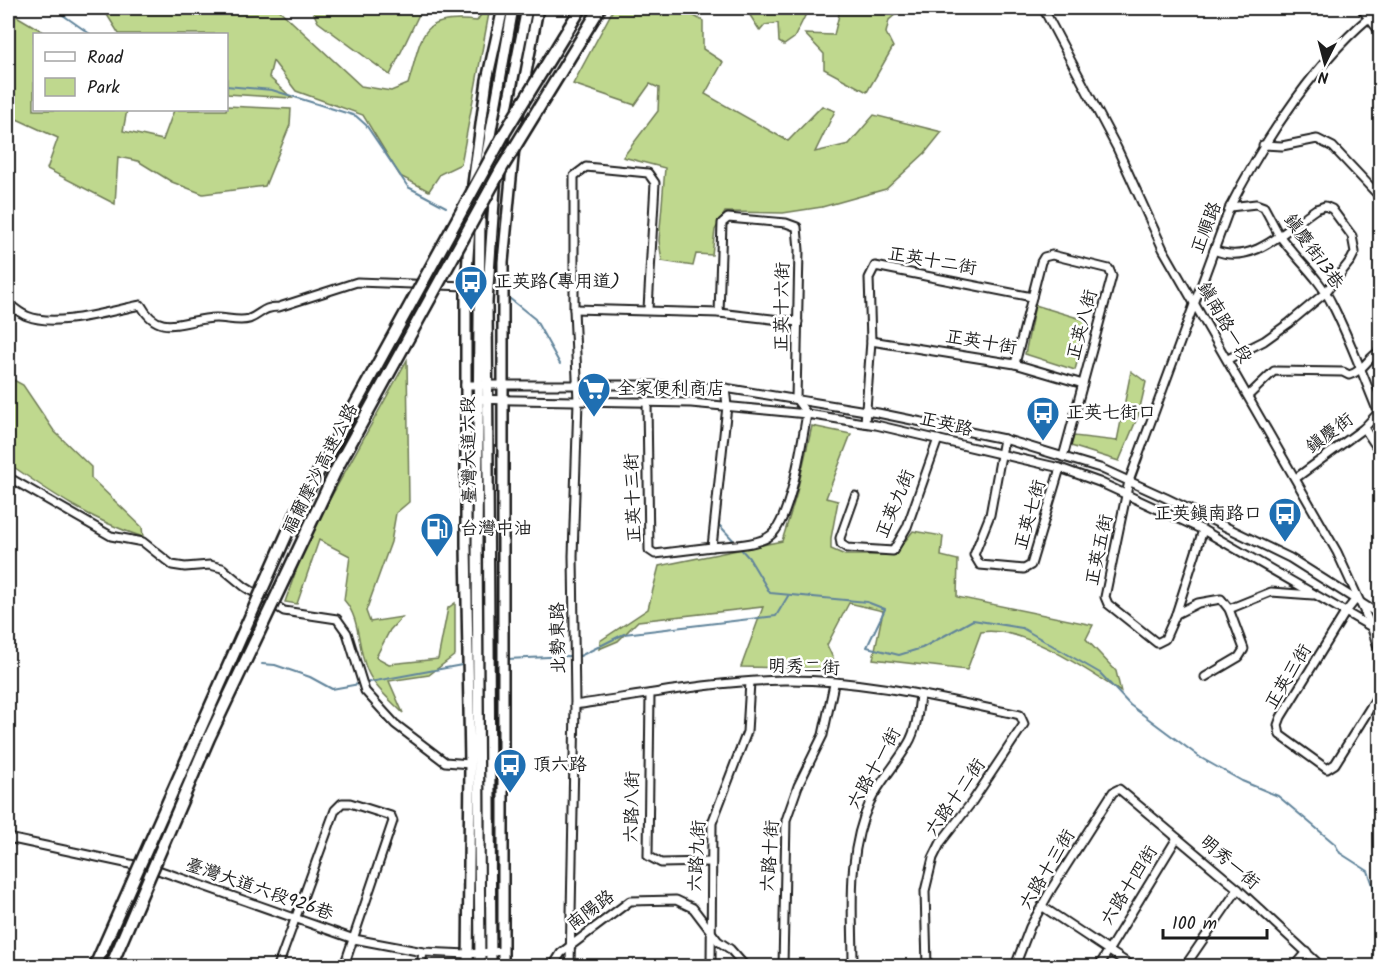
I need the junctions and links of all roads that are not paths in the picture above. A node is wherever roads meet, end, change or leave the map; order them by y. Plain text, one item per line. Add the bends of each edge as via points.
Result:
1 (503, 8) edge
2 (513, 8) edge
3 (527, 8) edge
4 (538, 8) edge
5 (581, 8) edge
6 (600, 8) edge
7 (1043, 8) edge
8 (1361, 8) edge
9 (1380, 9) edge
10 (1369, 18) junction
11 (1380, 32) edge
12 (1263, 145) junction
13 (1380, 196) edge
14 (1230, 207) junction
15 (1280, 235) junction
16 (1215, 250) junction
17 (466, 286) junction
18 (1325, 293) junction
19 (1032, 297) junction
20 (8, 303) edge
21 (1195, 303) junction
22 (574, 309) junction
23 (648, 309) junction
24 (719, 313) junction
25 (798, 322) junction
26 (872, 341) junction
27 (1380, 351) edge
28 (1228, 359) junction
29 (1016, 364) junction
30 (1360, 373) junction
31 (576, 384) junction
32 (1083, 384) junction
33 (465, 385) junction
34 (482, 385) junction
35 (503, 385) junction
36 (724, 388) junction
37 (1249, 395) junction
38 (465, 399) junction
39 (482, 399) junction
40 (796, 399) junction
41 (503, 400) junction
42 (578, 401) junction
43 (647, 401) junction
44 (727, 406) junction
45 (868, 411) junction
46 (807, 414) junction
47 (1380, 414) edge
48 (865, 423) junction
49 (1364, 428) junction
50 (938, 439) junction
51 (1004, 439) junction
52 (1380, 452) edge
53 (1001, 454) junction
54 (1063, 457) junction
55 (1060, 468) junction
56 (8, 477) edge
57 (1296, 478) junction
58 (1129, 481) junction
59 (1127, 495) junction
60 (855, 496) dead end
61 (1203, 530) junction
62 (712, 547) junction
63 (1356, 599) junction
64 (1229, 609) junction
65 (1345, 613) junction
66 (1176, 614) junction
67 (1380, 615) edge
68 (1371, 626) junction
69 (1380, 632) edge
70 (1380, 653) edge
71 (1205, 677) dead end
72 (750, 682) junction
73 (834, 684) junction
74 (1380, 692) edge
75 (650, 694) junction
76 (920, 695) junction
77 (575, 705) junction
78 (1024, 724) joint
79 (470, 764) junction
80 (1113, 792) joint
81 (8, 838) edge
82 (1177, 838) junction
83 (711, 862) junction
84 (1238, 889) junction
85 (1043, 907) junction
86 (295, 918) junction
87 (710, 931) junction
88 (354, 939) junction
89 (570, 946) junction
90 (1107, 950) junction
91 (423, 951) junction
92 (503, 951) junction
93 (491, 952) junction
94 (1306, 952) junction
95 (479, 953) junction
96 (468, 954) junction
97 (95, 966) edge
98 (111, 966) edge
99 (278, 966) edge
100 (344, 966) edge
101 (421, 966) edge
102 (468, 966) edge
103 (480, 966) edge
104 (491, 966) edge
105 (503, 966) edge
106 (553, 966) edge
107 (570, 966) edge
108 (711, 966) edge
109 (745, 966) edge
110 (783, 966) edge
111 (853, 966) edge
112 (927, 966) edge
113 (1015, 966) edge
114 (1098, 966) edge
115 (1132, 966) edge
116 (1185, 966) edge
117 (1295, 966) edge
118 (1322, 966) edge

1 - 17 main road, 臺灣大道六段 via 487,80 473,184
2 - 34 main road, 臺灣大道六段 via 480,212
3 - 34 main road, 臺灣大道六段 via 496,170
4 - 35 main road, 臺灣大道六段 via 516,126 506,215
5 - 97 highway, 福爾摩沙高速公路, bridge via 504,132 298,509
6 - 98 highway, 福爾摩沙高速公路, bridge via 502,168 337,468 209,738
7 - 21 street, 鎮南路一段 via 1117,148 1163,249
8 - 10 street
9 - 10 street, 正順路
10 - 11 street
10 - 12 street, 正順路 via 1315,75
12 - 13 street via 1282,146 1317,139 1333,147
12 - 14 street, 正順路
14 - 15 street, 鎮慶街13巷 via 1264,207
14 - 16 street, 正順路
15 - 16 street via 1244,255
15 - 18 street, 鎮慶街13巷
15 - 18 street via 1316,209 1332,209 1352,236 1355,252
16 - 21 street, 正順路
17 - 20 street via 357,282 279,307 266,307 248,320 213,318 172,325 148,318 141,305 44,320 26,316
17 - 33 main road, 臺灣大道六段
18 - 28 street via 1264,341
18 - 30 street, 鎮慶街13巷 via 1358,360
19 - 26 street, 正英十二街 via 875,267 869,278
19 - 29 street, 正英八街
19 - 32 street, 正英八街 via 1044,257 1053,255 1109,269 1112,276
21 - 28 street, 鎮南路一段
21 - 58 street, 正順路
22 - 23 street
22 - 23 street, 北勢東路 via 574,176 586,167 648,173 655,183
22 - 31 street, 北勢東路
23 - 24 street
24 - 25 street
24 - 25 street, 正英十六街 via 723,224 728,218 786,223 796,227 799,236
25 - 40 street, 正英十六街
26 - 29 street, 正英十街
26 - 45 street, 正英十二街
27 - 30 street
28 - 37 street, 鎮南路一段
29 - 32 street, 正英十街
30 - 37 street via 1279,369
30 - 47 street, 鎮慶街13巷
31 - 35 street, 正英路
31 - 36 street, 正英路
31 - 42 street, 北勢東路
32 - 54 street, 正英八街
33 - 34 street, 正英路
33 - 38 main road, 臺灣大道六段
34 - 35 street, 正英路
34 - 39 main road, 臺灣大道六段
35 - 41 main road, 臺灣大道六段
36 - 40 street, 正英路
36 - 44 street
37 - 57 street, 鎮南路一段
38 - 39 street, 正英路
38 - 79 main road, 臺灣大道六段
39 - 41 street, 正英路
39 - 93 main road, 臺灣大道六段
39 - 95 main road, 臺灣大道六段
40 - 45 street, 正英路
40 - 46 street
41 - 42 street, 正英路
41 - 92 main road, 臺灣大道六段
42 - 43 street, 正英路
42 - 77 street, 北勢東路 via 573,556
43 - 44 street, 正英路
43 - 62 street, 正英十三街 via 649,550 655,554
44 - 46 street, 正英路
44 - 62 street
45 - 48 street, 正英十二街
45 - 51 street, 正英路
46 - 48 street, 正英路
46 - 62 street via 794,483 777,528 770,537 760,540
47 - 49 street, 鎮慶街
48 - 50 street, 正英路
49 - 52 street
49 - 57 street, 鎮慶街
50 - 53 street, 正英路
50 - 60 street, 正英九街 via 907,527 894,551 847,548 841,544
51 - 53 street, 正英七街
51 - 54 street, 正英路
53 - 55 street, 正英路
53 - 55 street, 正英七街 via 990,515 974,555 980,565 1024,569 1031,565
54 - 58 street, 正英路
55 - 59 street, 正英路
56 - 79 street via 111,536 143,542 172,565 222,568 284,611 337,619 347,633 364,687 395,724 445,762
57 - 63 street, 鎮南路一段 via 1337,552
58 - 59 street, 正順路
58 - 63 street, 正英路 via 1290,558
59 - 61 street, 正英路
59 - 66 street, 正英五街 via 1105,597 1108,604 1157,643 1165,639
61 - 65 street, 正英路
61 - 66 street, 正英五街
63 - 65 street, 正英三街
63 - 67 street, 正英路
63 - 68 street, 鎮南路一段
64 - 65 street via 1271,592 1312,595
64 - 66 street via 1221,599 1214,599
64 - 71 street via 1244,649 1239,657
65 - 68 street, 正英路
65 - 74 street, 正英三街 via 1281,717 1280,735 1327,769 1335,764
68 - 69 street, 正英路
68 - 70 street, 鎮南路一段
72 - 73 street, 明秀二街
72 - 75 street, 明秀二街
72 - 83 street, 六路九街 via 747,732 712,824
73 - 76 street, 明秀二街
73 - 110 street, 六路十街 via 823,735 786,820
75 - 77 street, 明秀二街
75 - 83 street, 六路八街 via 648,856 661,863
76 - 78 street, 明秀二街 via 1020,715
76 - 111 street, 六路十一街 via 916,726 870,801 857,840 853,867
77 - 89 street, 北勢東路
78 - 112 street, 六路十二街 via 933,858 925,891
79 - 96 main road, 臺灣大道六段
80 - 82 street, 明秀一街 via 1119,789
80 - 85 street, 六路十三街
81 - 86 street, 臺灣大道六段926巷 via 159,870
82 - 84 street, 明秀一街
82 - 90 street, 六路十四街
83 - 87 street, 六路九街
84 - 94 street, 明秀一街
84 - 116 street
85 - 90 street, 六路十四街
85 - 113 street, 六路十三街 via 1030,927
86 - 88 street, 臺灣大道六段926巷
86 - 88 street via 335,810 342,803 350,803 391,816 393,821
86 - 99 street
87 - 89 street, 南陽路 via 693,908 676,900 630,901
87 - 108 street, 六路九街
87 - 109 street, 南陽路
88 - 91 street, 臺灣大道六段926巷
88 - 100 street
89 - 106 street, 南陽路
89 - 107 street, 北勢東路
90 - 114 street, 六路十四街
90 - 115 street, 六路十四街
91 - 96 street, 臺灣大道六段926巷
91 - 101 street
92 - 93 street, 臺灣大道六段926巷
92 - 105 main road, 臺灣大道六段
93 - 95 street, 臺灣大道六段926巷
93 - 104 main road, 臺灣大道六段
94 - 117 street
94 - 118 street, 明秀一街
95 - 96 street, 臺灣大道六段926巷
95 - 103 main road, 臺灣大道六段
96 - 102 main road, 臺灣大道六段

